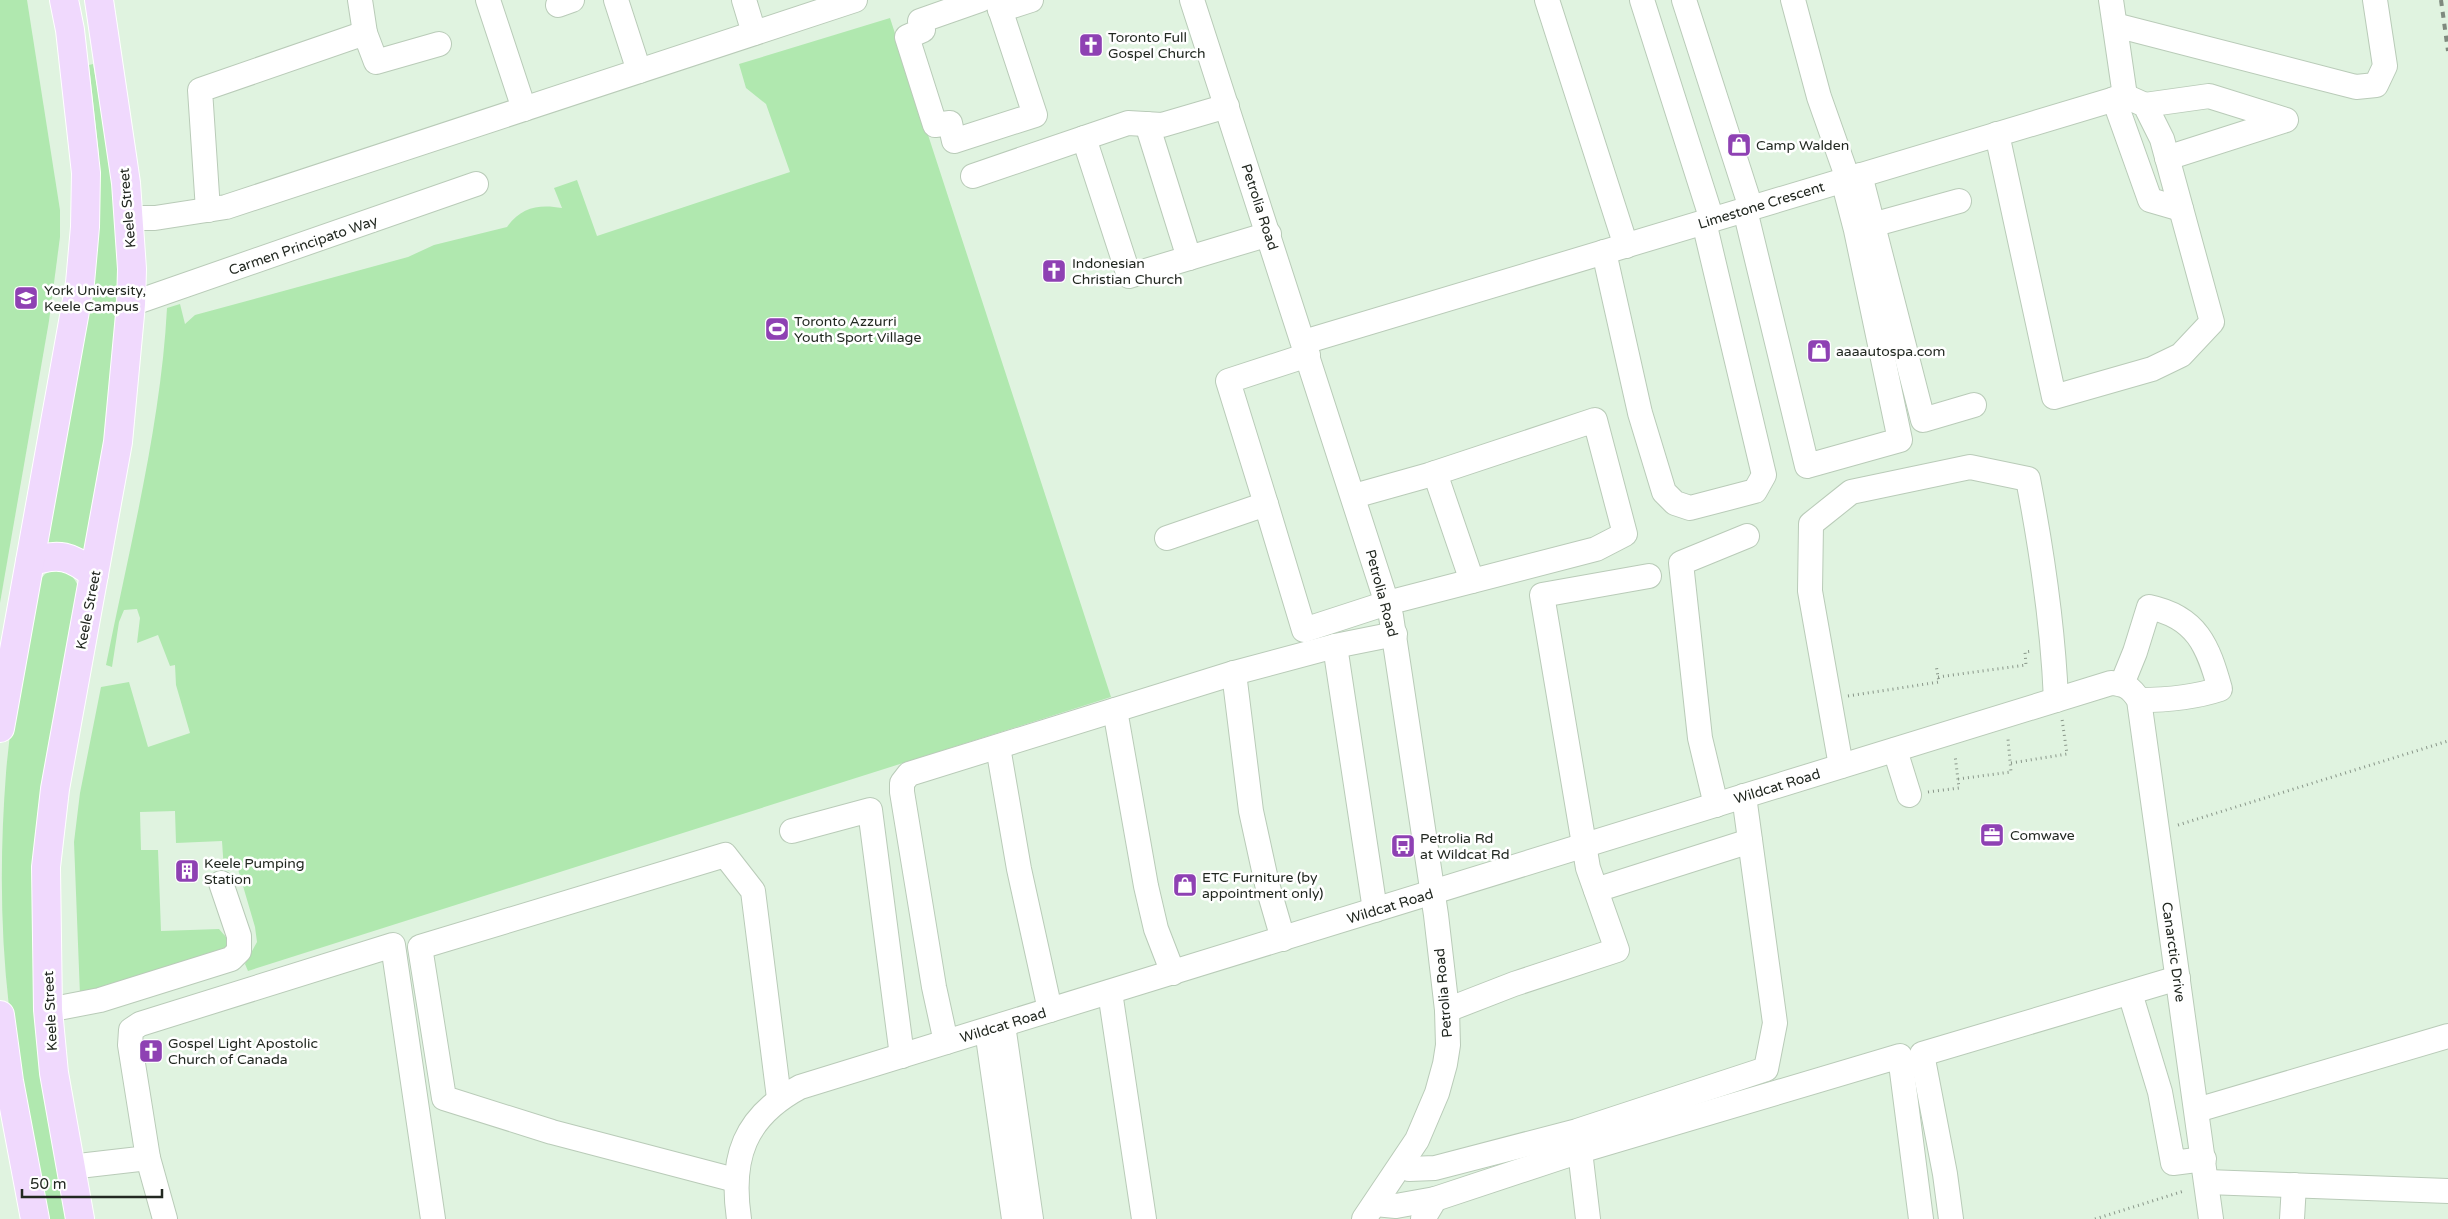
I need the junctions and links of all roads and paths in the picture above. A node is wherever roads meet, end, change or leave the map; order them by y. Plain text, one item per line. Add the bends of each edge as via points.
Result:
1 (64, 0) edge
2 (99, 0) edge
3 (360, 0) edge
4 (488, 0) edge
5 (616, 0) edge
6 (744, 0) edge
7 (855, 0) edge
8 (1031, 0) edge
9 (1548, 0) edge
10 (1642, 0) edge
11 (1684, 0) edge
12 (1793, 0) edge
13 (2111, 0) edge
14 (2375, 0) edge
15 (1197, 1) edge
16 (992, 3) edge
17 (2115, 25) junction
18 (366, 33) junction
19 (754, 33) junction
20 (439, 44) dead end
21 (639, 71) junction
22 (2128, 100) junction
23 (1227, 106) junction
24 (524, 108) junction
25 (1147, 124) junction
26 (1997, 134) junction
27 (1084, 138) junction
28 (2167, 158) junction
29 (974, 176) dead end
30 (1850, 178) junction
31 (476, 184) dead end
32 (1959, 201) dead end
33 (1748, 209) junction
34 (2181, 209) junction
35 (208, 210) junction
36 (128, 218) junction
37 (1708, 221) junction
38 (1872, 225) junction
39 (1268, 234) junction
40 (1615, 249) junction
41 (1189, 258) junction
42 (130, 304) junction
43 (1306, 349) junction
44 (1974, 405) dead end
45 (1435, 473) junction
46 (1354, 496) junction
47 (1266, 504) junction
48 (1747, 536) dead end
49 (1167, 538) dead end
50 (30, 562) junction
51 (94, 574) junction
52 (1649, 576) dead end
53 (1472, 581) junction
54 (1387, 603) junction
55 (1395, 634) junction
56 (1336, 646) junction
57 (2054, 648) junction
58 (1936, 665) dead end
59 (1234, 674) junction
60 (1938, 678) junction
61 (2130, 691) joint
62 (1828, 699) junction
63 (1115, 710) junction
64 (2060, 711) junction
65 (0, 728) edge
66 (2008, 739) dead end
67 (2448, 741) edge
68 (998, 747) junction
69 (1896, 750) junction
70 (1955, 755) dead end
71 (2010, 763) junction
72 (1841, 766) junction
73 (1958, 780) junction
74 (1908, 795) joint
75 (1744, 796) junction
76 (1716, 805) junction
77 (2178, 824) dead end
78 (792, 831) dead end
79 (1750, 841) junction
80 (1583, 846) junction
81 (221, 883) dead end
82 (1596, 890) junction
83 (1432, 892) junction
84 (1375, 910) junction
85 (1282, 939) junction
86 (1173, 972) junction
87 (2178, 978) junction
88 (1110, 992) junction
89 (2130, 993) junction
90 (48, 1010) junction
91 (1050, 1010) junction
92 (1447, 1010) junction
93 (0, 1015) edge
94 (995, 1027) junction
95 (2448, 1036) edge
96 (946, 1042) junction
97 (902, 1056) junction
98 (4, 1081) edge
99 (779, 1098) junction
100 (2197, 1110) junction
101 (1579, 1141) junction
102 (148, 1158) junction
103 (2204, 1159) junction
104 (1401, 1165) junction
105 (70, 1167) junction
106 (735, 1180) junction
107 (2207, 1182) junction
108 (2294, 1186) junction
109 (2184, 1191) dead end
110 (2448, 1192) edge
111 (1429, 1209) edge
112 (1370, 1211) edge
113 (35, 1219) edge
114 (80, 1219) edge
115 (165, 1219) edge
116 (433, 1219) edge
117 (739, 1219) edge
118 (1014, 1219) edge
119 (1031, 1219) edge
120 (1144, 1219) edge
121 (1588, 1219) edge
122 (1921, 1219) edge
123 (1951, 1219) edge
124 (2095, 1219) edge
125 (2211, 1219) edge
126 (2292, 1219) edge

1 - 50 main road via 86,173 85,227 80,283
2 - 36 main road, Keele Street
3 - 18 street
4 - 24 street
5 - 21 street
6 - 19 street
7 - 19 street
8 - 16 street
9 - 40 street
10 - 37 street
11 - 33 street
12 - 30 street via 1819,97
13 - 17 street
14 - 17 street via 2385,66 2376,85 2356,87
15 - 23 street, Petrolia Road
16 - 16 street via 1035,115 954,141 950,122 935,125 906,37 922,30 920,20
17 - 22 street
18 - 20 street via 376,62
18 - 35 street via 200,90
19 - 21 street
21 - 24 street
22 - 26 street, Limestone Crescent
22 - 28 street via 2162,139
22 - 28 street, Limestone Crescent via 2209,96 2286,120
22 - 34 street via 2150,200
23 - 25 street via 1162,125
23 - 39 street, Petrolia Road
24 - 35 street via 226,207
25 - 27 street via 1128,124
25 - 41 street
26 - 30 street, Limestone Crescent
26 - 34 street via 2054,397 2152,369 2181,355 2212,322
27 - 29 street
27 - 41 street via 1129,276
28 - 34 street
30 - 33 street, Limestone Crescent
30 - 33 street via 1856,230 1900,440 1807,466
30 - 38 street
31 - 42 street, Carmen Principato Way
32 - 38 street
33 - 37 street, Limestone Crescent
35 - 36 street via 155,218
36 - 42 main road, Keele Street via 132,269
37 - 40 street, Limestone Crescent
37 - 40 street via 1764,475 1755,491 1690,508 1675,503 1664,492 1640,413
38 - 44 street via 1923,420
39 - 41 street
39 - 43 street, Petrolia Road
40 - 43 street, Limestone Crescent
42 - 51 main road, Keele Street via 118,442
43 - 46 street, Petrolia Road
43 - 47 street, Limestone Crescent via 1228,381
45 - 46 street
45 - 53 street
45 - 53 street via 1595,420 1625,534 1596,549
46 - 54 street, Petrolia Road
47 - 49 street
47 - 54 street via 1304,630
48 - 76 street via 1682,563 1700,738
50 - 51 main road via 49,555 67,557
50 - 65 main road
51 - 90 main road, Keele Street via 55,789 46,868
52 - 80 street via 1542,595
53 - 54 street
54 - 55 street, Petrolia Road
55 - 56 street
55 - 83 street, Petrolia Road
56 - 59 street
56 - 84 street
57 - 60 path via 2024,652 2026,665
57 - 62 street via 2045,567 2028,478 1970,467 1851,492 1811,524 1810,591
57 - 64 street
58 - 60 path
59 - 63 street
59 - 85 street via 1251,811
60 - 62 path via 1939,682
61 - 64 street, Wildcat Road via 2111,683
61 - 87 street, Canarctic Drive
62 - 72 street
63 - 68 street
63 - 86 street via 1146,886 1156,929
64 - 69 street, Wildcat Road
64 - 71 path via 2067,754
66 - 71 path
67 - 77 path
68 - 91 street via 1018,869
68 - 96 street via 909,774 902,783 918,895
69 - 72 street, Wildcat Road
69 - 74 street
70 - 73 path
71 - 73 path via 2012,772
72 - 75 street, Wildcat Road
73 - 74 path via 1959,788
75 - 76 street, Wildcat Road
75 - 79 street
76 - 80 street, Wildcat Road
78 - 97 street via 870,810
79 - 82 street
79 - 101 street via 1775,1023 1766,1069
80 - 82 street
80 - 83 street, Wildcat Road
81 - 90 street via 239,936 239,951 232,958 100,1000
82 - 92 street via 1617,950
83 - 84 street, Wildcat Road
83 - 92 street, Petrolia Road
84 - 85 street, Wildcat Road
85 - 86 street, Wildcat Road
86 - 88 street, Wildcat Road
87 - 89 street
87 - 100 street, Canarctic Drive
88 - 91 street, Wildcat Road
88 - 120 street
89 - 103 street via 2160,1092 2173,1163
89 - 123 street via 1922,1054
90 - 105 main road, Keele Street via 54,1073
91 - 94 street, Wildcat Road
92 - 104 street, Petrolia Road via 1448,1045 1437,1093 1427,1119
93 - 98 main road
94 - 96 street, Wildcat Road
94 - 118 street
94 - 119 street
95 - 100 street
96 - 97 street, Wildcat Road
97 - 99 street, Wildcat Road via 800,1087
98 - 113 main road
99 - 106 street, Wildcat Road via 760,1116 747,1135
99 - 106 street via 753,891 724,855 420,947 444,1098 552,1132
100 - 103 street, Canarctic Drive
101 - 104 street via 1435,1168 1409,1169
101 - 111 street
101 - 121 street
101 - 122 street via 1900,1056
102 - 105 street
102 - 115 street
102 - 116 street via 130,1030 140,1024 393,946
103 - 107 street, Canarctic Drive
104 - 112 street, Petrolia Road
105 - 114 main road, Keele Street
106 - 117 street, Wildcat Road
107 - 108 street
107 - 125 street, Canarctic Drive
108 - 110 street
108 - 126 street
109 - 124 path
111 - 112 street via 1396,1206

